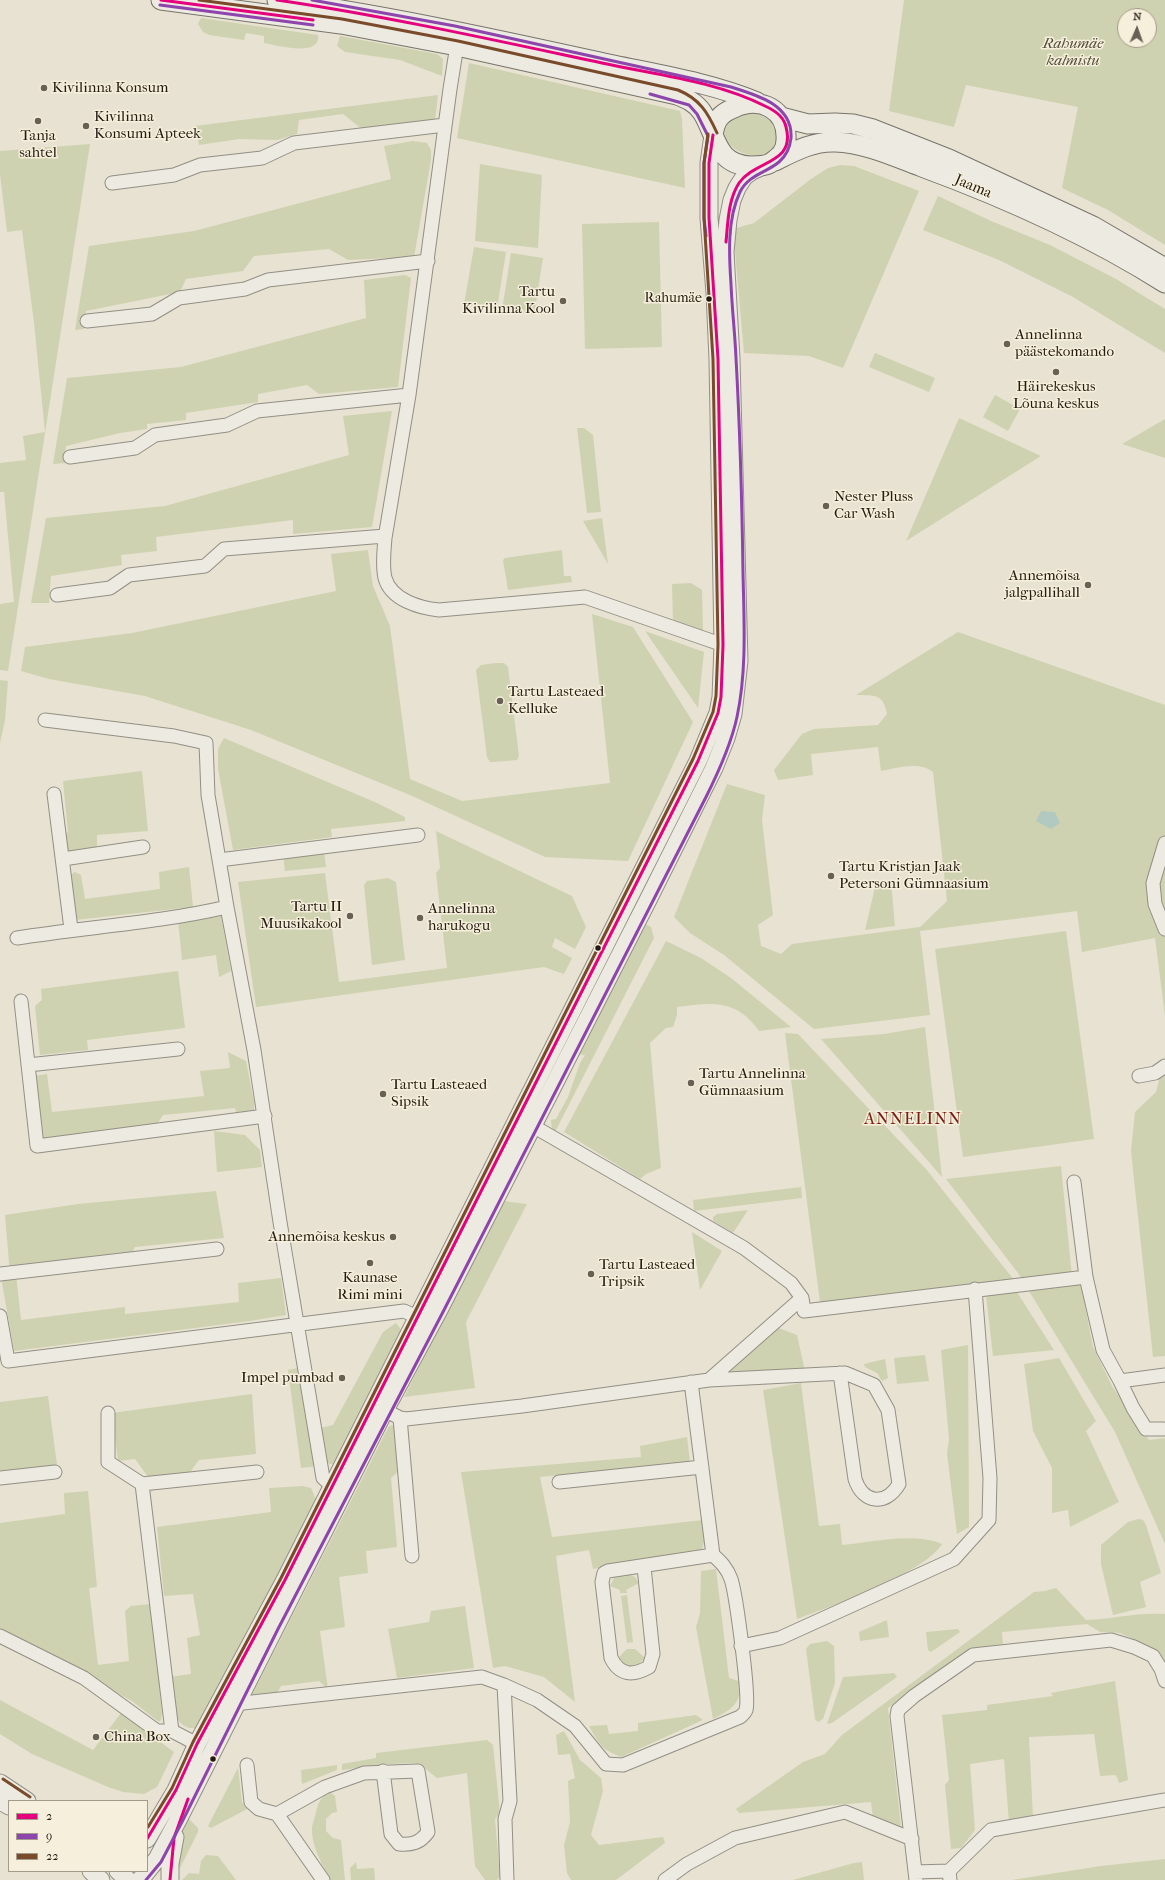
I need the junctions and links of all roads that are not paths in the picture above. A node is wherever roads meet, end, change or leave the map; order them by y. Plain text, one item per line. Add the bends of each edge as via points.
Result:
1 (161, 0) edge
2 (277, 0) edge
3 (458, 39) junction
4 (764, 104) junction
5 (781, 117) junction
6 (445, 125) junction
7 (713, 135) junction
8 (770, 164) junction
9 (112, 183) dead end
10 (428, 260) junction
11 (1165, 268) edge
12 (1165, 283) edge
13 (87, 321) dead end
14 (409, 395) junction
15 (70, 457) dead end
16 (385, 536) junction
17 (57, 595) dead end
18 (731, 644) junction
19 (45, 720) dead end
20 (54, 794) dead end
21 (418, 835) dead end
22 (1165, 844) edge
23 (143, 847) dead end
24 (63, 859) junction
25 (219, 860) junction
26 (227, 907) junction
27 (71, 929) junction
28 (1165, 929) edge
29 (17, 938) dead end
30 (21, 1001) dead end
31 (178, 1049) dead end
32 (28, 1065) junction
33 (1165, 1066) edge
34 (1139, 1076) dead end
35 (265, 1116) junction
36 (526, 1122) junction
37 (1074, 1182) dead end
38 (216, 1249) dead end
39 (0, 1274) edge
40 (1086, 1277) junction
41 (975, 1289) junction
42 (802, 1298) junction
43 (0, 1316) edge
44 (417, 1317) junction
45 (297, 1325) junction
46 (840, 1373) junction
47 (1165, 1375) edge
48 (709, 1380) junction
49 (1120, 1381) junction
50 (691, 1382) junction
51 (379, 1407) junction
52 (108, 1413) dead end
53 (400, 1418) junction
54 (1163, 1429) dead end
55 (702, 1467) junction
56 (55, 1472) dead end
57 (257, 1472) dead end
58 (0, 1478) edge
59 (559, 1482) dead end
60 (142, 1484) junction
61 (332, 1486) junction
62 (713, 1555) junction
63 (412, 1556) dead end
64 (644, 1567) junction
65 (0, 1636) edge
66 (741, 1646) junction
67 (1165, 1681) edge
68 (504, 1685) junction
69 (231, 1698) junction
70 (172, 1731) junction
71 (218, 1741) junction
72 (197, 1744) junction
73 (247, 1765) dead end
74 (383, 1771) junction
75 (0, 1783) edge
76 (188, 1799) junction
77 (26, 1800) edge
78 (1165, 1800) edge
79 (277, 1814) junction
80 (178, 1820) junction
81 (149, 1833) edge
82 (912, 1839) junction
83 (148, 1864) edge
84 (93, 1872) edge
85 (915, 1876) edge
86 (950, 1876) edge
87 (100, 1880) edge
88 (170, 1880) edge
89 (323, 1880) edge
90 (507, 1880) edge
91 (665, 1880) edge

1 - 3 main road
2 - 3 main road via 372,14
3 - 4 main road via 696,84
3 - 6 street
3 - 7 main road via 677,95 692,101 701,111
4 - 5 main road
4 - 7 main road via 752,103 728,111 719,117
5 - 8 main road via 786,127 786,146 782,154
5 - 11 main road, Jaama via 808,124 835,122 873,129 960,164 1093,226
6 - 9 street via 294,143 262,158 200,165 174,175
6 - 10 street
7 - 8 main road via 716,145 728,159 747,166
7 - 18 street via 709,163 709,218 716,293
8 - 12 main road, Jaama via 810,145 834,142 866,146 953,178 1069,229
8 - 18 street via 752,171 744,177 737,188 728,220 725,252 731,359
10 - 13 street via 268,280 245,289 180,298 152,314
10 - 14 street
14 - 15 street via 257,411 228,425 155,435 135,448
14 - 16 street
16 - 17 street via 224,549 205,566 129,575 110,588
16 - 18 street via 385,580 391,589 413,604 439,610 585,597
18 - 36 street via 718,713 711,732
19 - 25 street via 174,736 206,743 208,795
20 - 24 street
21 - 25 street
22 - 28 street via 1153,883 1155,904
23 - 24 street
24 - 27 street
25 - 26 street
26 - 27 street via 196,915
26 - 35 street
27 - 29 street
30 - 32 street
31 - 32 street
32 - 35 street via 37,1146
33 - 34 street via 1156,1073
35 - 45 street
36 - 42 street via 744,1248 791,1283
36 - 44 street
36 - 51 street via 440,1308
37 - 40 street
38 - 39 street
40 - 41 street
40 - 49 street via 1103,1350
41 - 42 street via 804,1310
41 - 66 street via 990,1478 990,1520 954,1559 780,1638
42 - 48 street
43 - 45 street via 8,1361
44 - 45 street via 404,1311
44 - 51 street
45 - 61 street via 323,1478
46 - 46 street via 874,1385 888,1410 899,1484 893,1493 882,1499 870,1499 859,1490 855,1480
46 - 48 street
47 - 49 street
48 - 50 street
49 - 54 street via 1146,1429
50 - 53 street via 522,1406
50 - 55 street
51 - 53 street
51 - 61 street
51 - 69 street
52 - 60 street via 108,1462
53 - 63 street
55 - 59 street
55 - 62 street
56 - 58 street
57 - 60 street
60 - 70 street
61 - 69 street
62 - 64 street
62 - 66 street via 725,1565 731,1580
64 - 64 street via 608,1571 604,1573 602,1582 611,1658 616,1668 627,1673 639,1672 649,1667 653,1654
65 - 70 street via 84,1678 157,1730
66 - 68 street via 746,1710 740,1717 623,1765 606,1764 576,1726 537,1700
67 - 82 street via 1153,1656 1111,1640 973,1655 898,1710
68 - 69 street via 482,1677
68 - 90 street via 510,1801 505,1819
69 - 71 street
69 - 72 street
70 - 72 street
71 - 72 street
71 - 76 street
72 - 76 street via 199,1760 189,1779
72 - 81 street via 176,1790
73 - 79 street via 251,1802 259,1809
74 - 74 street via 418,1771 428,1832 422,1840 409,1845 398,1844 391,1834
74 - 79 street via 364,1773 325,1787
75 - 77 street
76 - 80 street
78 - 86 street via 991,1830
79 - 89 street
80 - 83 street via 157,1859
80 - 88 street via 171,1857
82 - 85 street
82 - 91 street via 846,1812 735,1838 687,1864
84 - 87 street
85 - 86 street

